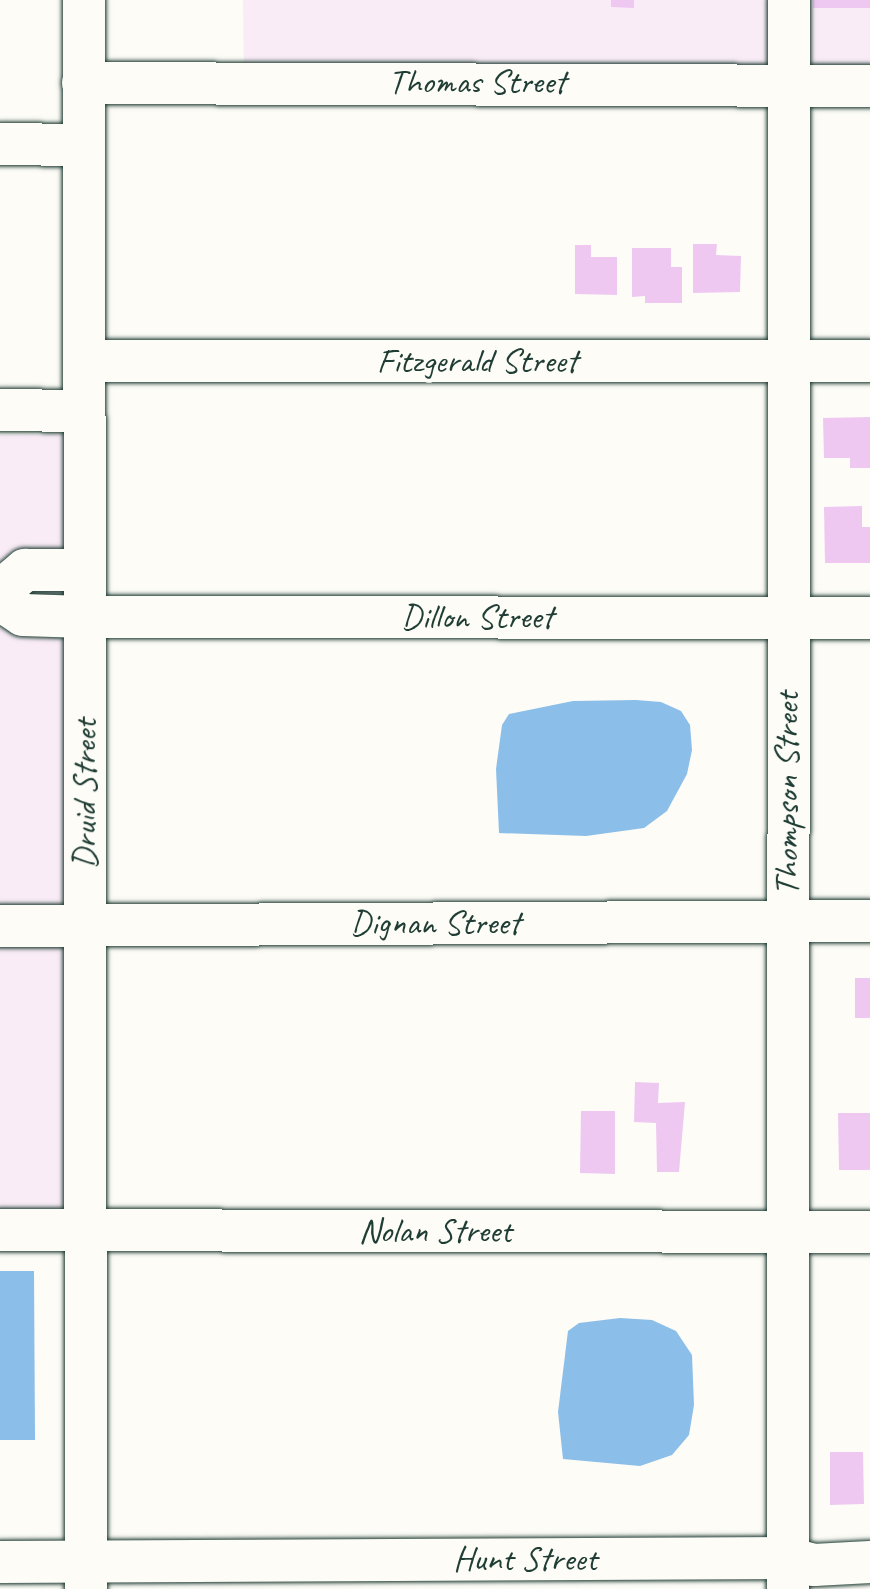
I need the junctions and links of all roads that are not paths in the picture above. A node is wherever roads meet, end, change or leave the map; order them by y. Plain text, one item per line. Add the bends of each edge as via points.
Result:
1 (84, 0) edge
2 (788, 0) edge
3 (83, 83) junction
4 (789, 85) junction
5 (870, 86) edge
6 (0, 144) edge
7 (83, 145) junction
8 (84, 360) junction
9 (790, 361) junction
10 (870, 361) edge
11 (0, 410) edge
12 (84, 411) junction
13 (85, 570) junction
14 (0, 591) edge
15 (0, 600) edge
16 (85, 617) junction
17 (787, 618) junction
18 (870, 618) edge
19 (786, 920) junction
20 (870, 921) edge
21 (0, 926) edge
22 (86, 926) junction
23 (0, 1230) edge
24 (86, 1230) junction
25 (788, 1232) junction
26 (870, 1232) edge
27 (0, 1562) edge
28 (870, 1562) edge
29 (788, 1573) edge
30 (86, 1575) edge

1 - 3 street, Druid Street
2 - 4 street, Thompson Street
3 - 4 street, Thomas Street
3 - 7 street, Druid Street
4 - 5 street, Thomas Street
4 - 9 street, Thompson Street
6 - 7 street
7 - 8 street, Druid Street
8 - 9 street, Fitzgerald Street
8 - 12 street, Druid Street
9 - 10 street, Fitzgerald Street
9 - 17 street, Thompson Street
11 - 12 street
12 - 13 street, Druid Street
13 - 14 street via 24,570
13 - 16 street, Druid Street
15 - 16 street, Dillon Street via 23,615
16 - 17 street, Dillon Street
16 - 22 street, Druid Street
17 - 18 street, Dillon Street
17 - 19 street, Thompson Street
19 - 20 street, Dignan Street
19 - 22 street, Dignan Street
19 - 25 street, Thompson Street
21 - 22 street, Dignan Street
22 - 24 street, Druid Street
23 - 24 street, Nolan Street
24 - 25 street, Nolan Street
24 - 30 street, Druid Street
25 - 26 street, Nolan Street
25 - 29 street, Thompson Street
27 - 30 street, Hunt Street
28 - 29 street, Hunt Street
29 - 30 street, Hunt Street

